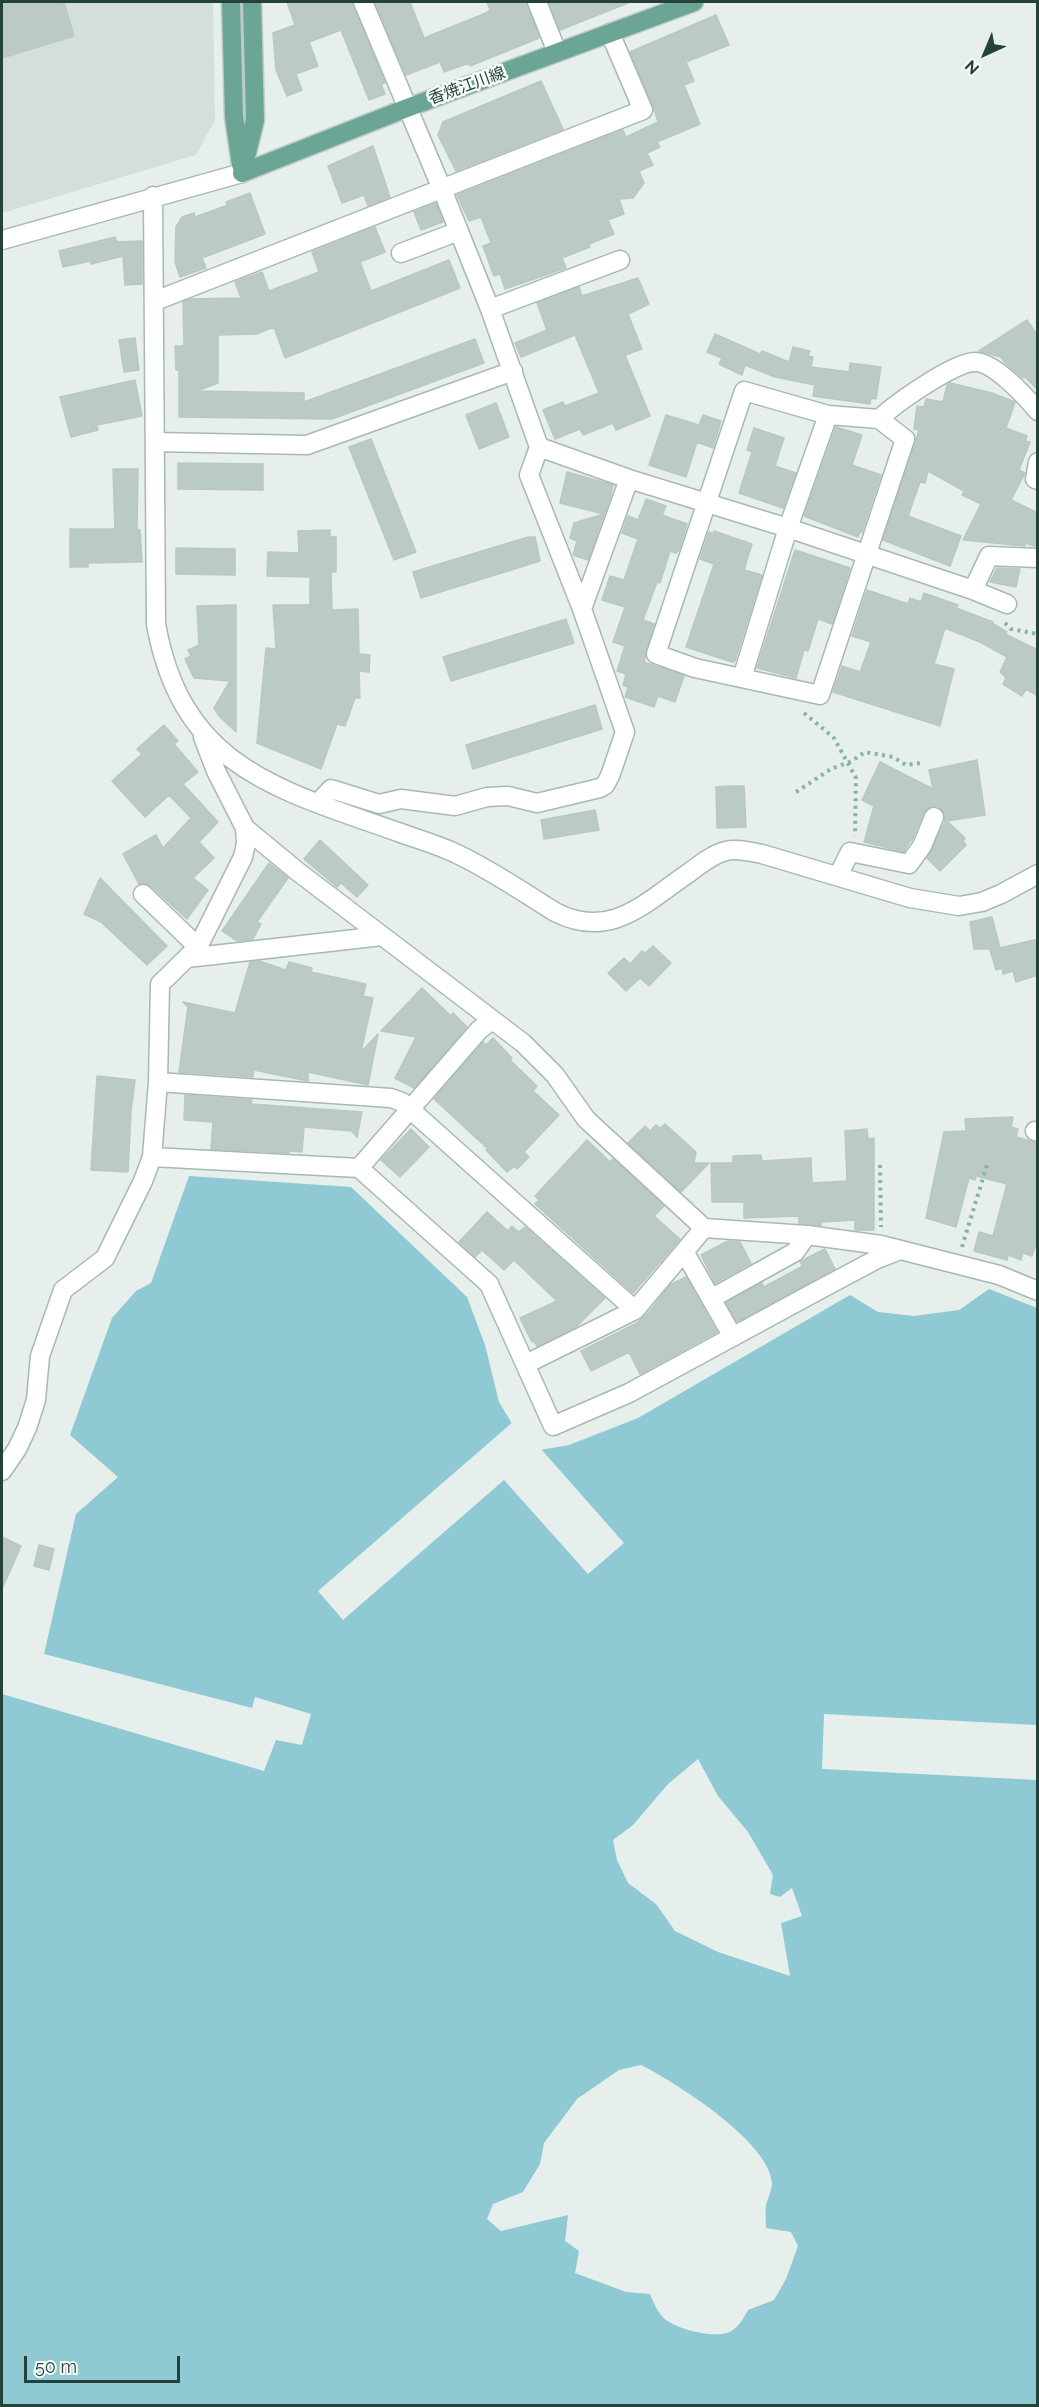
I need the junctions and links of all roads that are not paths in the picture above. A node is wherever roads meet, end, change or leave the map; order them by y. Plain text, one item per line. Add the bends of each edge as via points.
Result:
1 (231, 2) edge
2 (252, 2) edge
3 (363, 2) edge
4 (537, 2) edge
5 (694, 2) edge
6 (610, 33) junction
7 (557, 52) junction
8 (407, 108) junction
9 (242, 173) junction
10 (442, 189) junction
11 (153, 196) junction
12 (459, 231) junction
13 (2, 240) edge
14 (401, 253) dead end
15 (620, 260) dead end
16 (155, 301) junction
17 (490, 309) junction
18 (513, 371) junction
19 (1038, 411) edge
20 (828, 415) junction
21 (879, 418) junction
22 (155, 442) junction
23 (540, 447) junction
24 (1038, 462) edge
25 (629, 479) junction
26 (1038, 480) edge
27 (708, 502) junction
28 (788, 528) junction
29 (866, 555) junction
30 (1038, 558) edge
31 (973, 590) junction
32 (1007, 604) road end
33 (582, 609) junction
34 (742, 678) junction
35 (200, 730) junction
36 (318, 803) junction
37 (934, 817) dead end
38 (245, 828) junction
39 (1038, 874) edge
40 (838, 876) junction
41 (143, 894) dead end
42 (382, 936) junction
43 (193, 952) junction
44 (492, 1020) junction
45 (158, 1082) junction
46 (412, 1109) junction
47 (152, 1157) junction
48 (359, 1168) junction
49 (704, 1228) junction
50 (807, 1235) junction
51 (900, 1250) junction
52 (685, 1253) junction
53 (1038, 1291) edge
54 (712, 1298) junction
55 (635, 1310) junction
56 (733, 1337) junction
57 (526, 1364) junction
58 (2, 1471) edge

1 - 9 main road via 234,117
2 - 9 main road via 255,120
3 - 8 street
4 - 7 street
5 - 6 main road, 香焼江川線
6 - 7 main road, 香焼江川線
6 - 10 street via 643,110
7 - 8 main road, 香焼江川線
8 - 9 main road, 香焼江川線
8 - 10 street
9 - 11 street
10 - 12 street
10 - 16 street
11 - 13 street
11 - 16 street
12 - 14 street
12 - 17 street
15 - 17 street
16 - 22 street
17 - 18 street
18 - 22 street via 307,445
18 - 23 street
19 - 21 street via 991,367 975,362 962,365 915,392
20 - 21 street
20 - 27 street via 744,391
20 - 28 street
21 - 29 street via 905,439
22 - 35 street via 156,624 169,675
23 - 25 street
23 - 33 street via 529,475
24 - 26 street
25 - 27 street
25 - 33 street
27 - 28 street
27 - 34 street via 656,654 695,668
28 - 29 street
28 - 34 street
29 - 31 street
29 - 34 street via 820,695
30 - 31 street via 989,556
31 - 32 street
33 - 36 street via 625,732 610,776 600,788 537,803 508,796 455,806 400,799 379,804 331,789
35 - 36 street via 257,777
35 - 38 street
36 - 40 street via 456,853 555,912 588,923 626,916 727,850 762,854
37 - 40 street via 922,846 909,864 850,852
38 - 42 street
38 - 43 street via 243,857
39 - 40 street via 982,902 959,906 910,898
41 - 43 street
42 - 43 street
42 - 44 street
43 - 45 street via 160,984
44 - 46 street
44 - 49 street via 523,1043 555,1075 586,1119
45 - 46 street via 391,1098
45 - 47 street
46 - 48 street
46 - 55 street
47 - 48 street
47 - 58 street via 105,1258 63,1290 40,1356 36,1400 27,1428
48 - 57 street via 489,1284
49 - 50 street
49 - 52 street
50 - 51 street
50 - 54 street via 795,1252
51 - 53 street via 999,1275
51 - 56 street
52 - 54 street
52 - 55 street
54 - 56 street
55 - 57 street
56 - 57 street via 629,1393 552,1426

